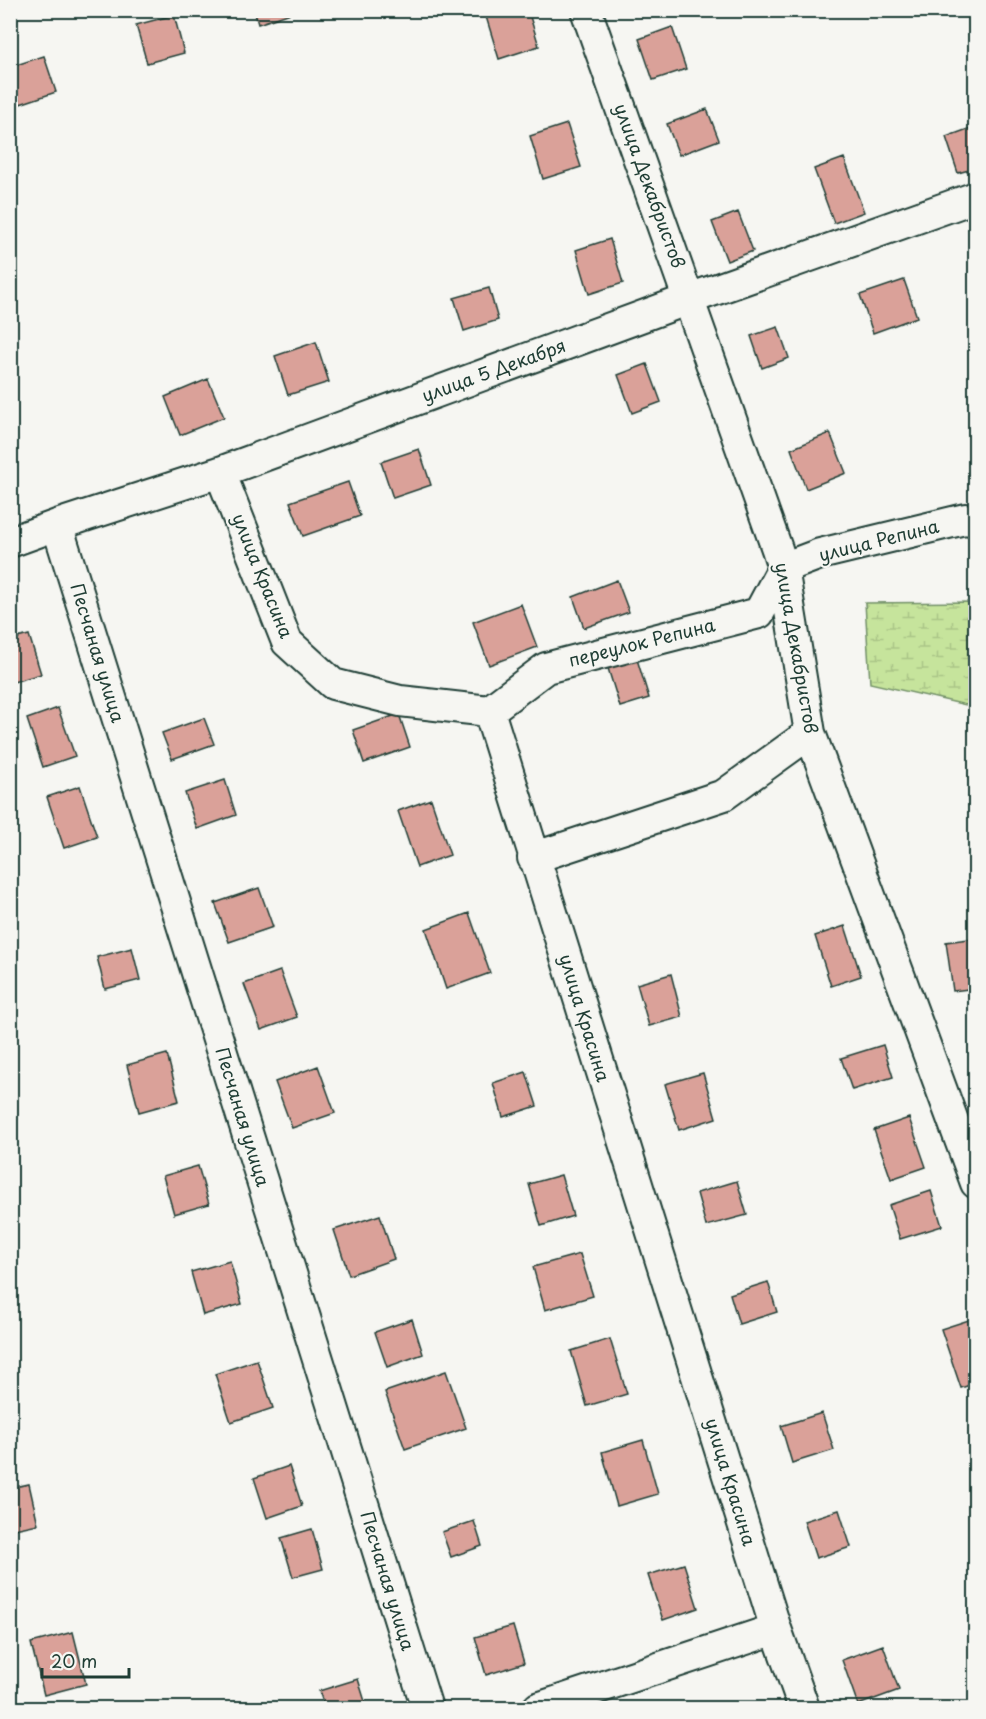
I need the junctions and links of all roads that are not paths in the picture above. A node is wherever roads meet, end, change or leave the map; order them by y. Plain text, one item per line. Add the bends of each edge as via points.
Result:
1 (586, 10) edge
2 (975, 197) edge
3 (689, 299) junction
4 (220, 472) junction
5 (975, 521) edge
6 (57, 525) junction
7 (10, 542) edge
8 (783, 568) junction
9 (489, 711) junction
10 (810, 733) junction
11 (533, 858) junction
12 (975, 1183) edge
13 (776, 1629) junction
14 (427, 1708) edge
15 (538, 1708) edge
16 (804, 1708) edge

1 - 3 street, улица Декабристов
2 - 3 street, улица 5 Декабря
3 - 4 street, улица 5 Декабря
3 - 8 street, улица Декабристов
4 - 6 street, улица 5 Декабря
4 - 9 street, улица Красина via 287,642 333,684 400,700
5 - 8 street, улица Репина via 965,519 820,554
6 - 7 street, улица 5 Декабря
6 - 14 street, Песчаная улица
8 - 9 street, переулок Репина via 759,614 546,668
8 - 10 street, улица Декабристов
9 - 11 street, улица Красина
10 - 11 street via 724,795
10 - 12 street, улица Декабристов
11 - 13 street, улица Красина
13 - 15 street
13 - 16 street, улица Красина

